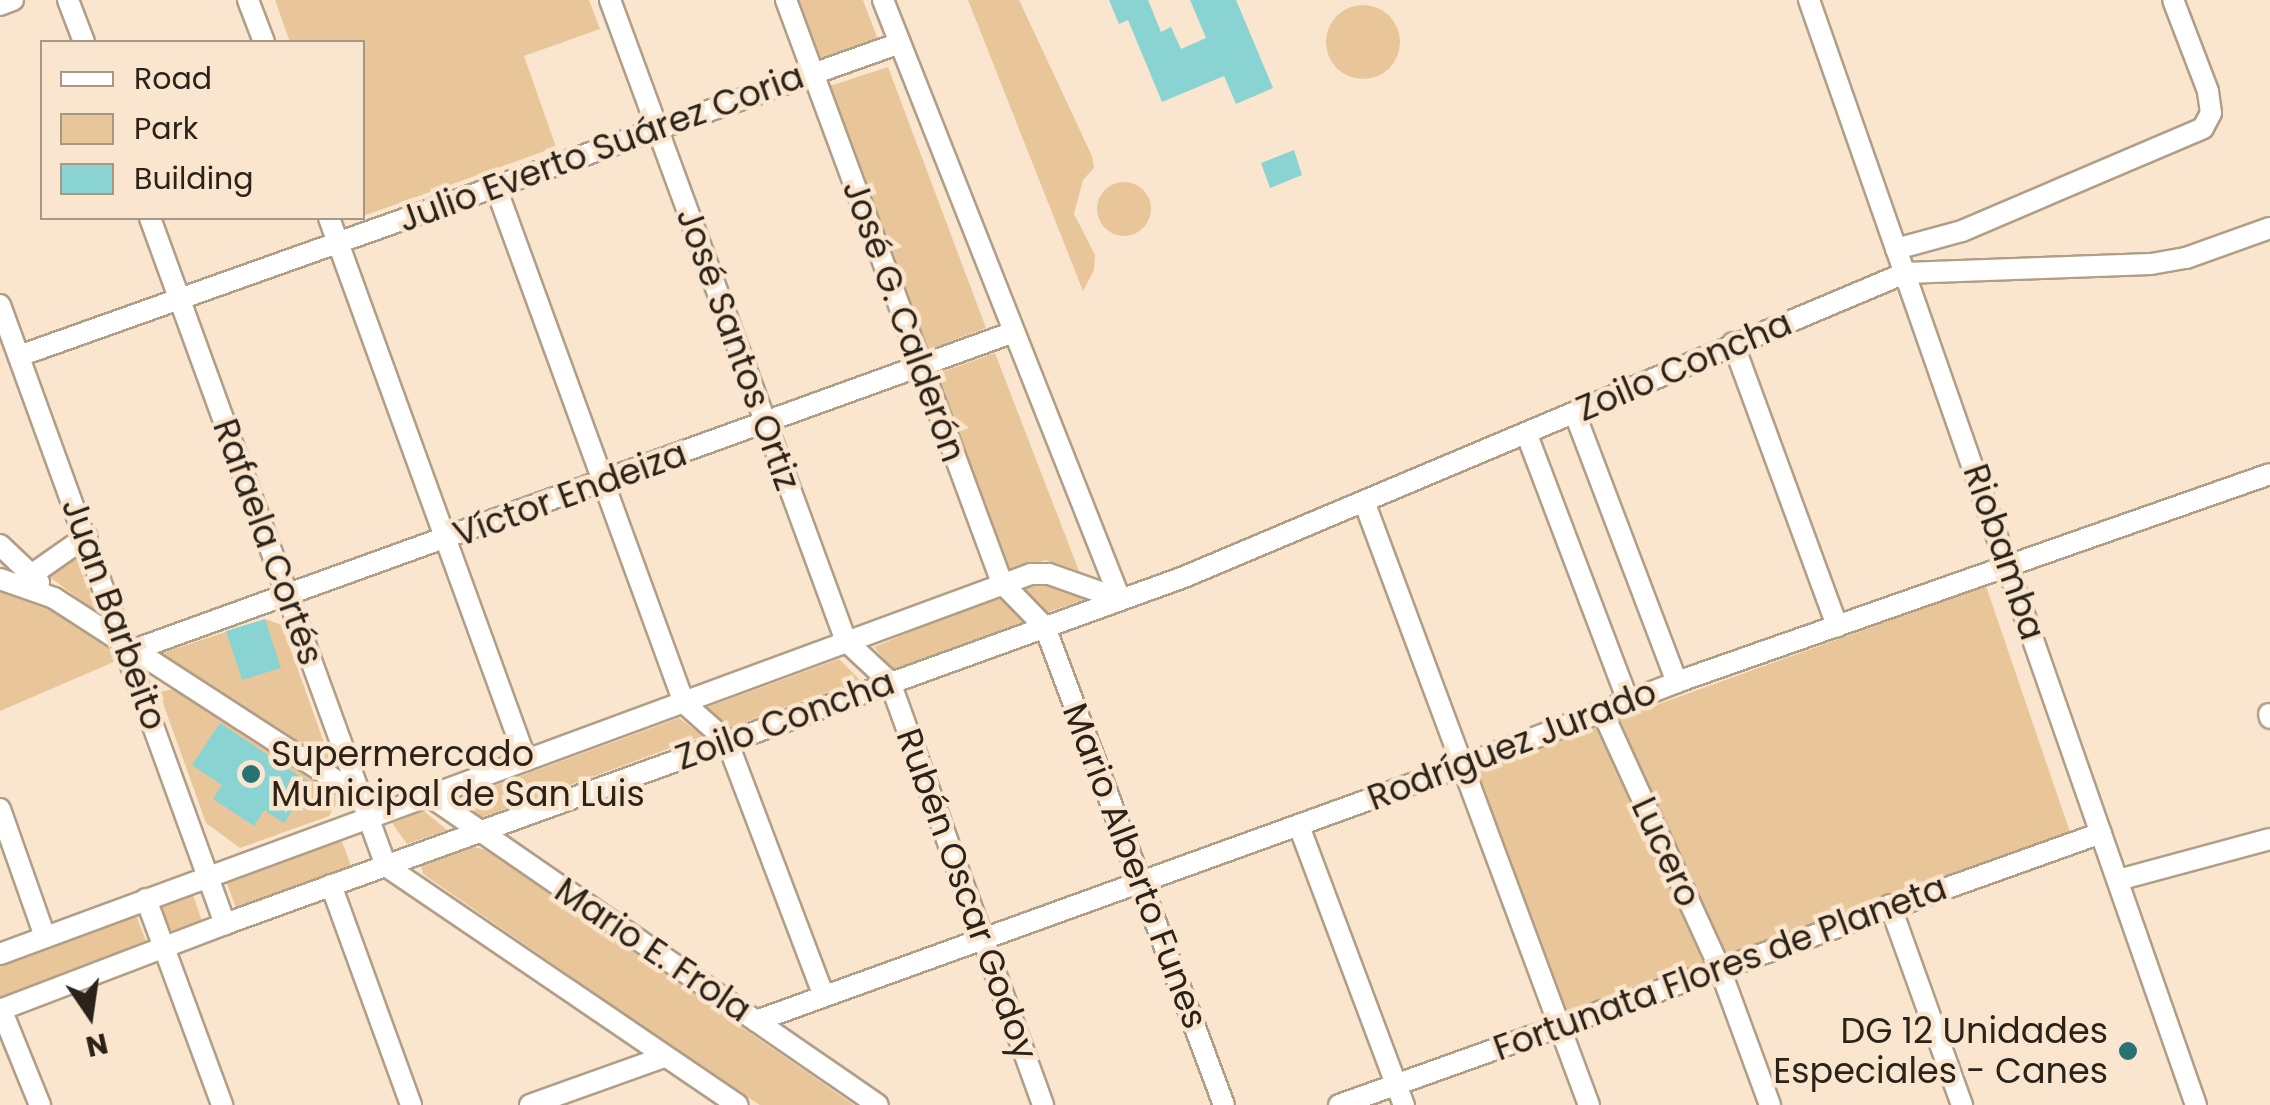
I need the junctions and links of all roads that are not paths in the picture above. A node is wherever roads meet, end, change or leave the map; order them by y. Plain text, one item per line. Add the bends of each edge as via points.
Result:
1 (13, 0) edge
2 (68, 0) edge
3 (248, 0) edge
4 (610, 0) edge
5 (786, 0) edge
6 (883, 0) edge
7 (1810, 0) edge
8 (2173, 0) edge
9 (0, 4) edge
10 (83, 40) edge
11 (263, 40) edge
12 (900, 43) junction
13 (813, 72) junction
14 (657, 127) junction
15 (495, 185) junction
16 (151, 220) edge
17 (330, 220) edge
18 (2270, 228) edge
19 (338, 242) junction
20 (1896, 249) junction
21 (1906, 273) junction
22 (180, 297) junction
23 (0, 305) edge
24 (1011, 332) junction
25 (1734, 343) junction
26 (20, 356) junction
27 (919, 363) junction
28 (1575, 414) junction
29 (764, 422) junction
30 (1527, 435) junction
31 (2270, 474) edge
32 (603, 483) junction
33 (1365, 504) junction
34 (87, 536) junction
35 (444, 541) junction
36 (0, 545) edge
37 (2010, 566) junction
38 (15, 579) edge
39 (1002, 583) junction
40 (289, 598) junction
41 (1120, 599) junction
42 (1837, 626) junction
43 (1046, 627) junction
44 (846, 641) junction
45 (129, 649) junction
46 (890, 682) junction
47 (1678, 682) junction
48 (1628, 700) junction
49 (684, 703) junction
50 (1602, 711) junction
51 (728, 741) junction
52 (526, 760) junction
53 (1462, 766) junction
54 (359, 794) junction
55 (428, 795) junction
56 (0, 809) edge
57 (368, 818) junction
58 (1299, 826) junction
59 (480, 832) junction
60 (2101, 833) junction
61 (2270, 839) edge
62 (386, 866) junction
63 (210, 877) junction
64 (2118, 880) junction
65 (1142, 882) junction
66 (331, 885) junction
67 (146, 899) junction
68 (1890, 905) junction
69 (225, 924) junction
70 (45, 937) junction
71 (984, 937) junction
72 (164, 948) junction
73 (0, 954) edge
74 (1720, 969) junction
75 (823, 994) junction
76 (1, 1009) edge
77 (756, 1021) junction
78 (1558, 1025) junction
79 (664, 1057) junction
80 (1397, 1084) junction
81 (584, 1096) edge
82 (40, 1105) edge
83 (222, 1105) edge
84 (411, 1105) edge
85 (530, 1105) edge
86 (738, 1105) edge
87 (878, 1105) edge
88 (1043, 1105) edge
89 (1224, 1105) edge
90 (1340, 1105) edge
91 (1404, 1105) edge
92 (1588, 1105) edge
93 (1770, 1105) edge
94 (1962, 1105) edge
95 (2196, 1105) edge

1 - 9 street
2 - 10 street
3 - 11 street
4 - 14 street, José Santos Ortiz
5 - 13 street, José G. Calderón
6 - 12 street
7 - 20 street, Riobamba
8 - 20 street via 2208,92 2211,113 2203,128 1962,232
12 - 13 street, Julio Everto Suárez Coria
12 - 24 street
13 - 14 street, Julio Everto Suárez Coria
13 - 27 street, José G. Calderón
14 - 15 street, Julio Everto Suárez Coria
14 - 29 street, José Santos Ortiz
15 - 19 street, Julio Everto Suárez Coria
15 - 32 street
16 - 22 street, Rafaela Cortés
17 - 19 street
18 - 21 street, Zoilo Concha via 2151,264
19 - 22 street, Julio Everto Suárez Coria
19 - 35 street
20 - 21 street, Riobamba
21 - 25 street, Zoilo Concha
21 - 37 street, Riobamba
22 - 26 street, Julio Everto Suárez Coria
22 - 40 street, Rafaela Cortés
23 - 26 street, Juan Barbeito
24 - 27 street, Víctor Endeiza
24 - 41 street
25 - 28 street, Zoilo Concha
25 - 42 street
26 - 34 street, Juan Barbeito
27 - 29 street, Víctor Endeiza
27 - 39 street, José G. Calderón
28 - 30 street, Zoilo Concha
28 - 47 street
29 - 32 street, Víctor Endeiza
29 - 44 street, José Santos Ortiz
30 - 33 street, Zoilo Concha
30 - 48 street
31 - 37 street, Rodríguez Jurado
32 - 35 street, Víctor Endeiza
32 - 49 street
33 - 41 street, Zoilo Concha
33 - 53 street
34 - 38 street
34 - 45 street, Juan Barbeito
35 - 40 street, Víctor Endeiza
35 - 52 street
36 - 38 street
37 - 42 street, Rodríguez Jurado
37 - 60 street, Riobamba
38 - 45 street
39 - 41 street, Zoilo Concha via 1050,574
39 - 43 street, José G. Calderón
39 - 44 street, Zoilo Concha
40 - 45 street, Víctor Endeiza
40 - 54 street, Rafaela Cortés
41 - 43 street, Zoilo Concha
42 - 47 street, Rodríguez Jurado
43 - 46 street, Zoilo Concha
43 - 65 street, Mario Alberto Funes
44 - 46 street, José Santos Ortiz
44 - 49 street, Zoilo Concha
45 - 54 street
45 - 63 street, Juan Barbeito
46 - 51 street, Zoilo Concha
46 - 71 street, Rubén Oscar Godoy
47 - 48 street, Rodríguez Jurado
48 - 50 street, Rodríguez Jurado
49 - 51 street
49 - 52 street, Zoilo Concha
50 - 53 street, Rodríguez Jurado
50 - 74 street, Lucero
51 - 59 street, Zoilo Concha
51 - 75 street
52 - 55 street, Zoilo Concha
53 - 58 street, Rodríguez Jurado
53 - 78 street
54 - 57 street, Rafaela Cortés
55 - 57 street, Zoilo Concha
55 - 59 street, Mario E. Frola
56 - 70 street
57 - 62 street, Rafaela Cortés
57 - 63 street, Zoilo Concha
58 - 65 street, Rodríguez Jurado
58 - 80 street
59 - 62 street, Zoilo Concha
59 - 77 street, Mario E. Frola
60 - 64 street, Riobamba
60 - 68 street, Fortunata Flores de Planeta
61 - 64 street
62 - 66 street, Zoilo Concha
62 - 79 street
63 - 67 street, Zoilo Concha
63 - 69 street, Juan Barbeito
64 - 95 street, Riobamba
65 - 71 street, Rodríguez Jurado
65 - 89 street, Mario Alberto Funes
66 - 69 street, Zoilo Concha
66 - 84 street
67 - 70 street, Zoilo Concha
67 - 72 street
68 - 74 street, Fortunata Flores de Planeta
68 - 94 street
69 - 72 street, Zoilo Concha
70 - 73 street, Zoilo Concha
71 - 75 street, Rodríguez Jurado
71 - 88 street, Rubén Oscar Godoy
72 - 76 street, Zoilo Concha
72 - 83 street
74 - 78 street, Fortunata Flores de Planeta
74 - 93 street, Lucero
75 - 77 street, Rodríguez Jurado
76 - 82 street
77 - 87 street, Mario E. Frola
78 - 80 street, Fortunata Flores de Planeta
78 - 92 street
79 - 81 street
79 - 86 street
80 - 90 street, Fortunata Flores de Planeta
80 - 91 street
81 - 85 street

